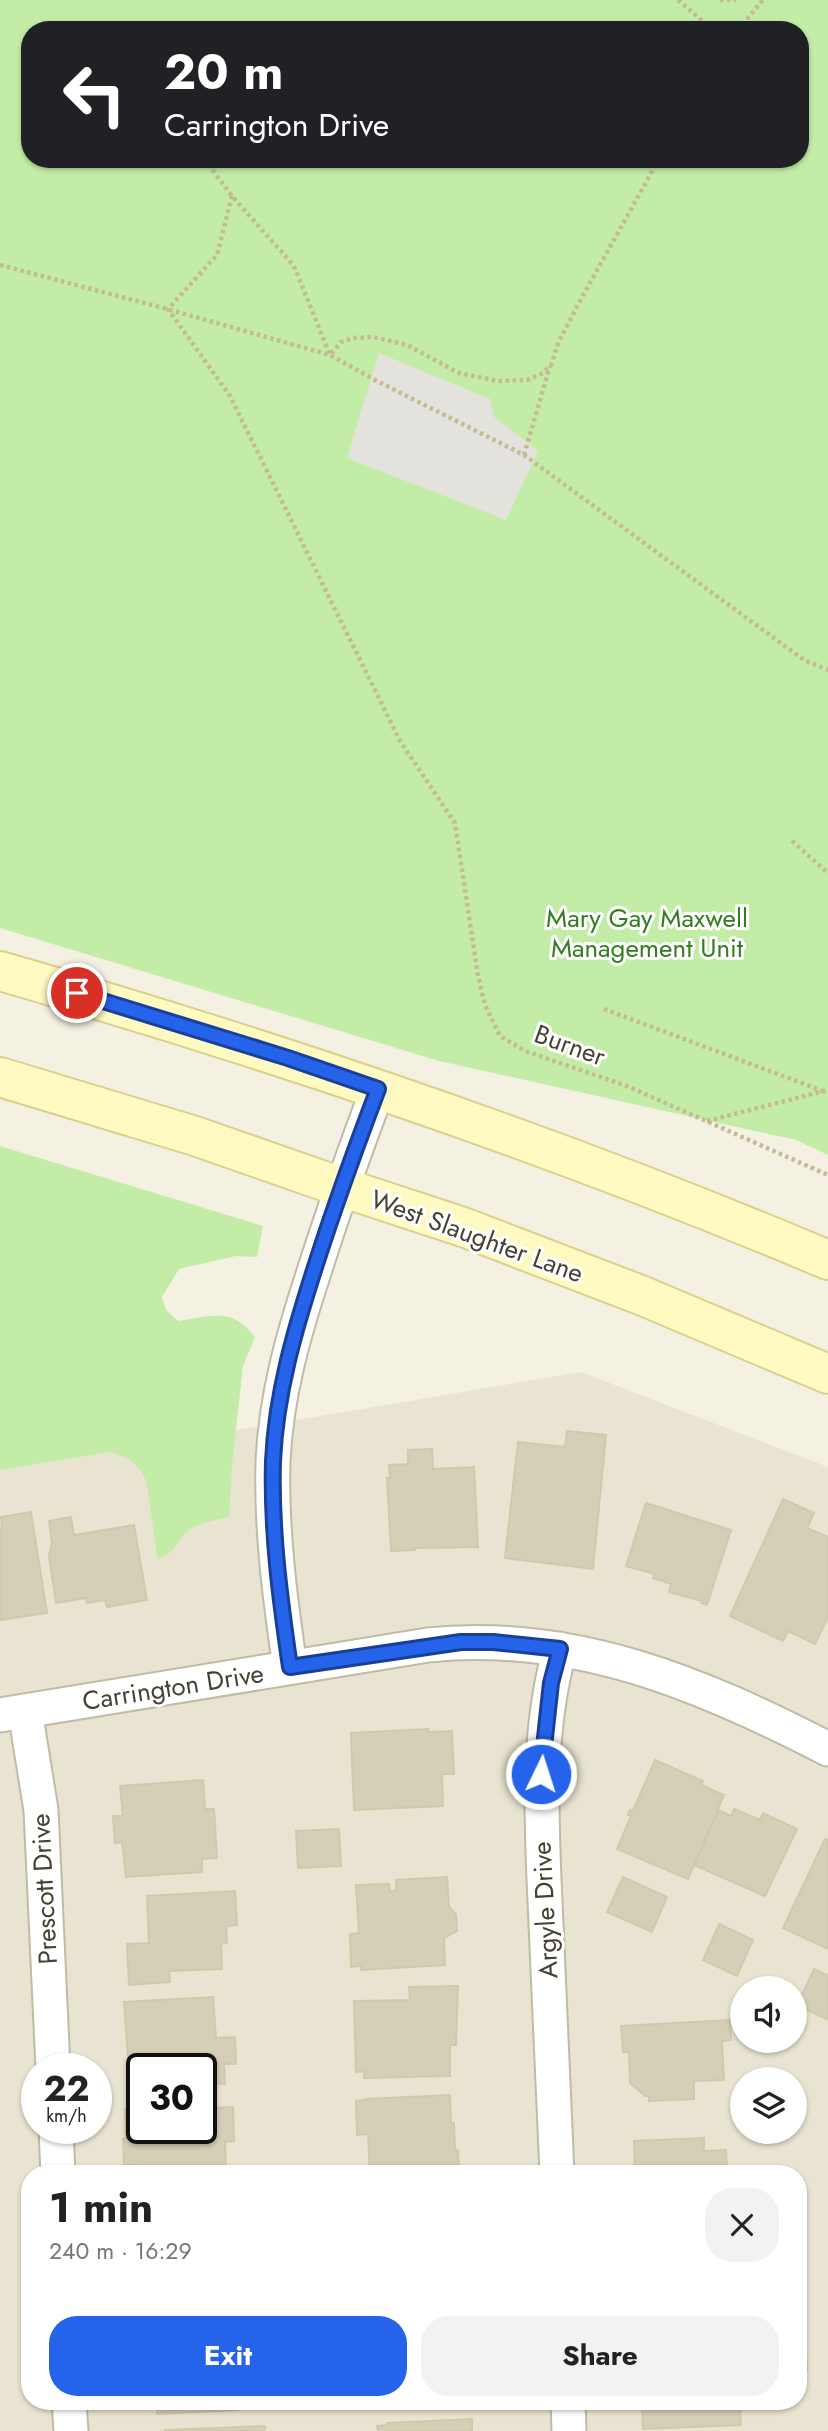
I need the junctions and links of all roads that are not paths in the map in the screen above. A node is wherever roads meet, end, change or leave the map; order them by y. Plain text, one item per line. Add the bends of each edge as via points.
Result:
1 (0, 971) edge
2 (0, 1077) edge
3 (378, 1089) junction
4 (341, 1187) junction
5 (828, 1260) edge
6 (828, 1374) edge
7 (560, 1649) junction
8 (290, 1667) junction
9 (13, 1713) edge
10 (828, 1749) edge
11 (52, 2053) edge
12 (57, 2144) edge
13 (58, 2165) edge
14 (557, 2165) edge
15 (70, 2410) edge
16 (568, 2410) edge
17 (71, 2431) edge
18 (569, 2431) edge

1 - 3 main road
2 - 4 main road, West Slaughter Lane via 195,1136
3 - 4 street
3 - 5 main road via 591,1165
4 - 6 main road, West Slaughter Lane via 476,1232 643,1296
4 - 8 street via 292,1339 277,1416 273,1536
7 - 8 street, Carrington Drive via 461,1642
7 - 10 street, Carrington Drive via 607,1657 699,1688
7 - 14 street, Argyle Drive via 544,1732 540,1802
8 - 9 street, Carrington Drive
9 - 11 street, Prescott Drive via 41,1810
12 - 13 street
15 - 17 street
16 - 18 street

